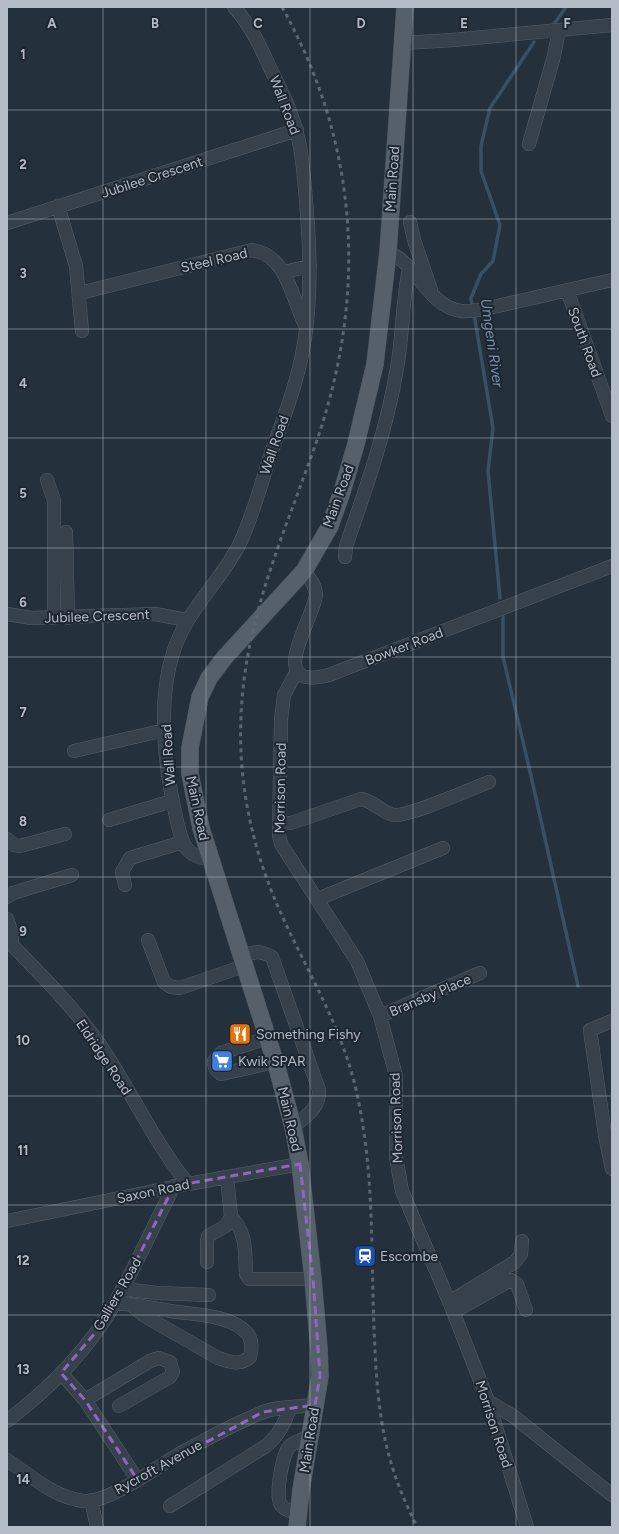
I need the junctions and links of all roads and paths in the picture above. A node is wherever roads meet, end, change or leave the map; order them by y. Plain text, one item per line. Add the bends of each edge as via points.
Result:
1 (234, 7) edge
2 (405, 7) edge
3 (612, 25) edge
4 (559, 30) junction
5 (403, 43) junction
6 (297, 130) junction
7 (529, 144) dead end
8 (58, 206) junction
9 (410, 222) dead end
10 (7, 223) edge
11 (388, 252) junction
12 (310, 266) junction
13 (409, 269) junction
14 (284, 272) junction
15 (612, 280) edge
16 (567, 290) junction
17 (80, 293) junction
18 (433, 296) junction
19 (306, 326) junction
20 (82, 331) dead end
21 (612, 416) edge
22 (47, 480) dead end
23 (66, 532) dead end
24 (345, 557) dead end
25 (612, 566) edge
26 (304, 571) junction
27 (7, 614) edge
28 (54, 618) junction
29 (68, 618) junction
30 (187, 620) junction
31 (297, 671) junction
32 (165, 730) junction
33 (74, 751) dead end
34 (489, 782) dead end
35 (172, 801) junction
36 (109, 820) dead end
37 (279, 823) junction
38 (65, 834) dead end
39 (7, 839) edge
40 (183, 842) junction
41 (443, 848) dead end
42 (210, 858) junction
43 (72, 875) dead end
44 (125, 885) dead end
45 (7, 897) edge
46 (318, 900) junction
47 (7, 919) edge
48 (148, 940) dead end
49 (9, 942) edge
50 (243, 961) junction
51 (480, 973) dead end
52 (380, 1016) junction
53 (612, 1022) edge
54 (267, 1038) junction
55 (275, 1062) junction
56 (293, 1127) junction
57 (610, 1145) edge
58 (300, 1164) junction
59 (612, 1169) edge
60 (227, 1177) junction
61 (188, 1184) junction
62 (174, 1186) junction
63 (231, 1217) junction
64 (7, 1221) edge
65 (522, 1241) dead end
66 (208, 1262) dead end
67 (313, 1279) junction
68 (122, 1288) junction
69 (210, 1295) dead end
70 (115, 1303) junction
71 (130, 1304) junction
72 (451, 1307) junction
73 (526, 1310) dead end
74 (61, 1373) junction
75 (85, 1400) junction
76 (488, 1401) junction
77 (315, 1405) junction
78 (119, 1406) dead end
79 (290, 1408) junction
80 (7, 1421) edge
81 (310, 1436) junction
82 (7, 1460) edge
83 (137, 1479) junction
84 (612, 1495) edge
85 (91, 1500) junction
86 (170, 1506) dead end
87 (298, 1520) edge
88 (97, 1527) edge
89 (528, 1527) edge

1 - 6 street, Wall Road via 262,50
2 - 5 main road, Main Road
3 - 4 street
4 - 5 street
4 - 7 street
5 - 11 main road, Main Road
6 - 8 street, Jubilee Crescent
6 - 12 street, Wall Road via 309,228
8 - 10 street, Jubilee Crescent
8 - 17 street via 76,266
9 - 18 street
11 - 13 street via 402,259
11 - 26 main road, Main Road via 375,364 356,444 330,526
12 - 14 street
12 - 19 street, Wall Road
13 - 18 street
13 - 24 street via 404,292 397,368 382,433 346,546
14 - 17 street, Steel Road via 262,251 252,250
14 - 19 street, Steel Road
15 - 16 street
16 - 18 street via 461,311 446,306
16 - 21 street, South Road
17 - 20 street
19 - 30 street, Wall Road via 292,391 244,532 228,562
22 - 28 street via 54,500
23 - 29 street
25 - 31 street, Bowker Road via 329,675 314,679 305,677
26 - 31 street via 314,585 316,594 295,653
26 - 42 main road, Main Road via 225,658 209,678 200,697 191,742 190,774
27 - 28 street, Jubilee Crescent
28 - 29 street, Jubilee Crescent
29 - 30 street, Jubilee Crescent via 155,614
30 - 32 street, Wall Road via 169,668
31 - 37 street, Morrison Road via 284,695
32 - 33 street
32 - 35 street, Wall Road
34 - 37 street via 403,815 387,813 361,799 291,823
35 - 36 street
35 - 40 street, Wall Road
37 - 46 street, Morrison Road via 281,844
38 - 39 street via 20,846
40 - 42 street, Wall Road via 192,856
40 - 44 street via 130,858 122,872
41 - 46 street
42 - 50 main road, Main Road
43 - 45 street
46 - 52 street, Morrison Road via 357,961
47 - 49 street via 12,934
48 - 50 street via 164,982 171,987 180,988
49 - 61 street, Eldridge Road via 99,1044 160,1146
50 - 54 main road, Main Road
50 - 56 street via 256,951 272,957 319,1090 318,1104
51 - 52 street, Bransby Place
52 - 72 street, Morrison Road via 396,1076 396,1157 402,1191
53 - 57 street via 590,1030
54 - 55 main road, Main Road
54 - 55 street via 220,1053 216,1056 214,1066 221,1074
55 - 56 main road, Main Road
56 - 58 main road, Main Road
57 - 59 street
58 - 60 street, Saxon Road
58 - 67 main road, Main Road
60 - 61 street, Saxon Road
60 - 63 street
61 - 62 street, Saxon Road
62 - 64 street, Saxon Road
62 - 68 street, Galliers Road
63 - 66 street via 226,1226 208,1236
63 - 67 street via 243,1236 246,1274 249,1279
65 - 72 street via 521,1254 516,1262
67 - 77 main road, Main Road via 320,1369
68 - 69 street via 157,1293
68 - 70 street, Galliers Road
70 - 71 street
70 - 74 street, Galliers Road
71 - 71 street via 232,1323 248,1334 251,1343 250,1357 240,1362 218,1358 143,1315
72 - 73 street via 511,1280 517,1284
72 - 76 street, Morrison Road
74 - 75 street
74 - 80 street, Galliers Road via 35,1399
75 - 78 street via 150,1361 159,1358 170,1362 173,1372 170,1377
75 - 83 street
76 - 84 street via 513,1416
76 - 89 street, Morrison Road
77 - 79 street, Rycroft Avenue
77 - 81 main road, Main Road
79 - 83 street, Rycroft Avenue via 263,1412 249,1418
79 - 86 street via 276,1438
81 - 87 main road, Main Road
81 - 87 street via 290,1446 285,1454 279,1486 280,1504
82 - 85 street, Rycroft Avenue via 52,1491 68,1498
83 - 85 street, Rycroft Avenue via 100,1499
85 - 88 street

